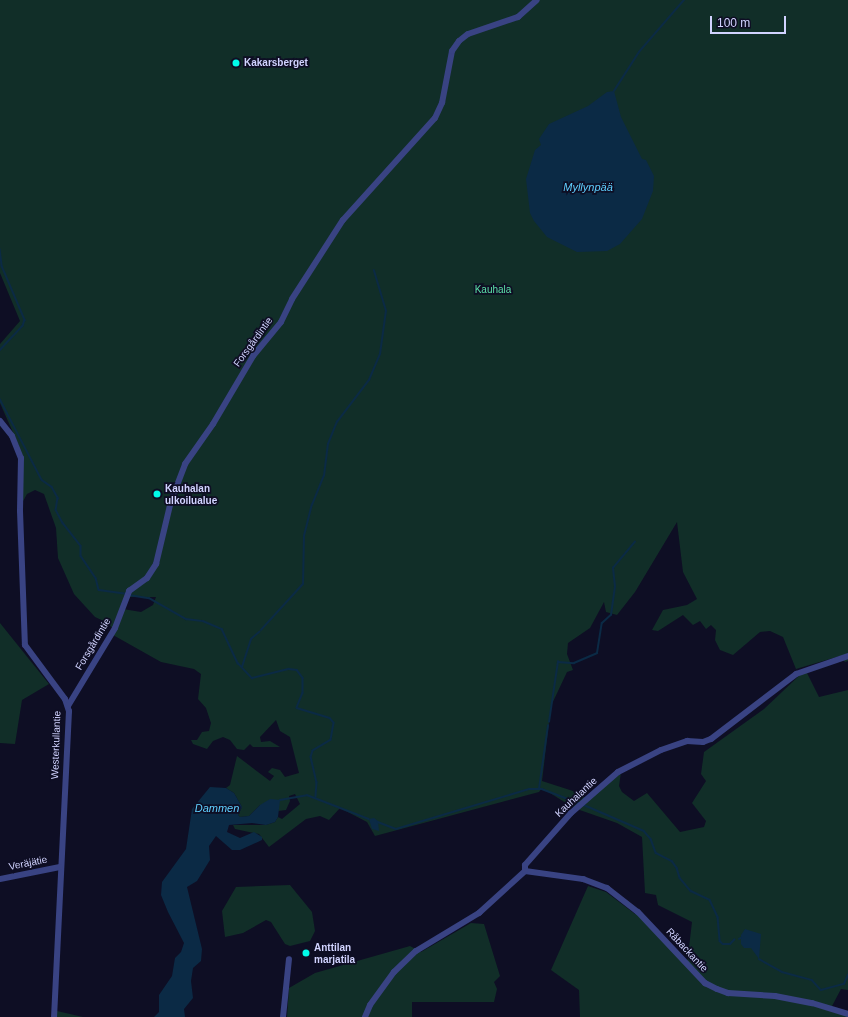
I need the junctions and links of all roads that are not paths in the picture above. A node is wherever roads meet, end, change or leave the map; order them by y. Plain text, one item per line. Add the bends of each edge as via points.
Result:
1 (537, 0) edge
2 (0, 421) edge
3 (848, 656) edge
4 (68, 706) junction
5 (60, 868) junction
6 (525, 870) junction
7 (0, 879) edge
8 (289, 959) dead end
9 (848, 1014) edge
10 (54, 1017) edge
11 (283, 1017) edge
12 (365, 1017) edge

1 - 4 street, Forsgårdintie via 518,17 468,34 452,51 440,109 419,138 343,220 292,299 281,322 253,356 182,471 152,572 129,591 115,628
2 - 4 street, Westerkullantie via 12,436 21,458 20,512 25,645
3 - 6 street, Kauhalantie via 796,674 711,739 676,744 644,757 618,772 571,814 526,865
4 - 5 street, Westerkullantie
5 - 7 street, Veräjätie
5 - 10 street, Westerkullantie
6 - 9 street, Råbackantie via 583,879 607,888 638,912 705,983 717,989 728,993 775,996 812,1003
6 - 12 street, Kauhalantie via 479,913 416,950 394,972 370,1005
8 - 11 street

